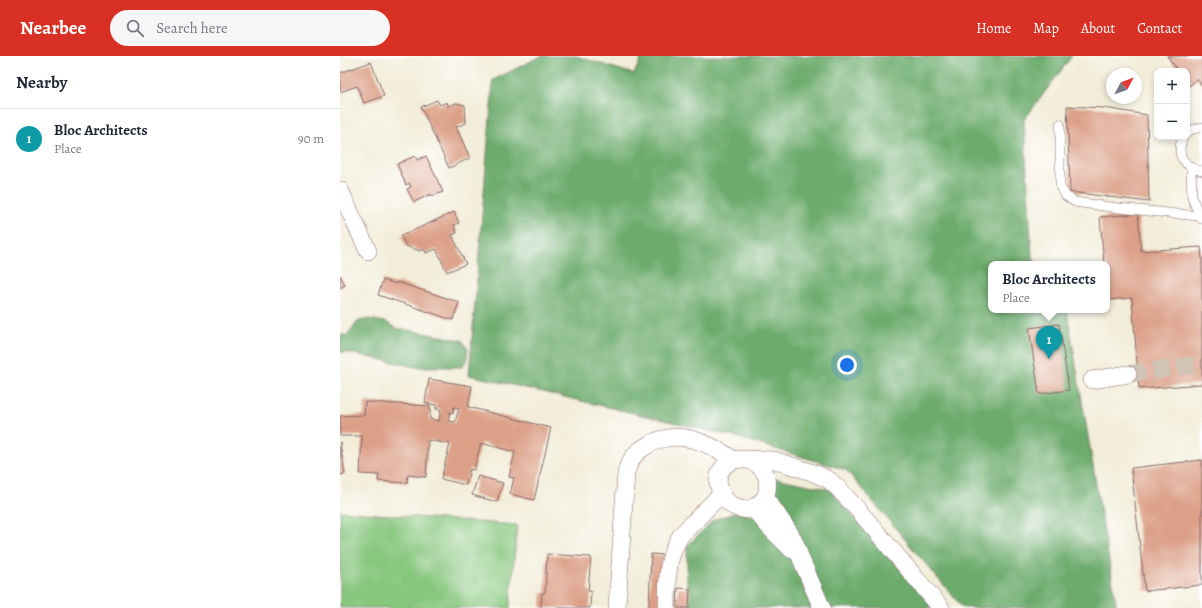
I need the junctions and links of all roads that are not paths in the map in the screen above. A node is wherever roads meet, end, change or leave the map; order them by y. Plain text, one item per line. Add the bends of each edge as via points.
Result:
1 (1060, 124) dead end
2 (1202, 127) edge
3 (1190, 130) edge
4 (1182, 140) edge
5 (1191, 168) junction
6 (1202, 171) edge
7 (340, 190) edge
8 (1200, 218) edge
9 (368, 251) dead end
10 (1128, 374) tunnel mouth
11 (1092, 380) dead end
12 (740, 460) junction
13 (796, 468) junction
14 (766, 475) junction
15 (726, 499) junction
16 (759, 503) junction
17 (617, 608) edge
18 (667, 608) edge
19 (822, 608) edge
20 (941, 608) edge

1 - 8 lane via 1060,187 1066,196 1075,202
2 - 3 lane
4 - 5 lane via 1180,149 1183,160
5 - 6 lane
5 - 8 lane via 1192,198
7 - 9 street
10 - 11 street
12 - 13 street via 774,460
12 - 14 street via 755,462
12 - 15 street via 726,465 719,474 718,486
12 - 17 street via 690,438 676,437 655,441 631,459 626,473
13 - 14 street
13 - 20 street via 814,473 836,486
14 - 16 street via 768,486
15 - 16 street via 740,509 746,510
15 - 18 street via 696,519 676,543 669,560
16 - 19 street via 790,533

